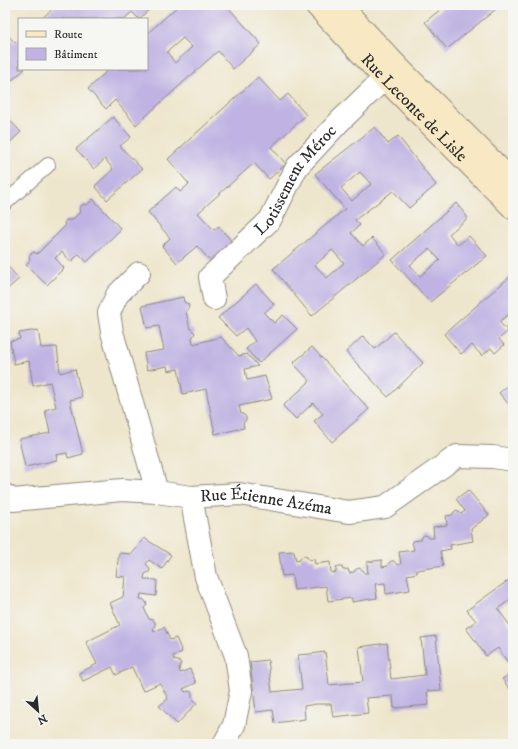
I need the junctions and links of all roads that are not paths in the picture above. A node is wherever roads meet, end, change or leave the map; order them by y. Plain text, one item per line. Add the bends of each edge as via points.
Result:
1 (316, 5) edge
2 (340, 5) edge
3 (391, 72) junction
4 (48, 165) dead end
5 (513, 182) edge
6 (5, 203) edge
7 (513, 208) edge
8 (138, 273) dead end
9 (214, 299) dead end
10 (513, 460) edge
11 (157, 492) junction
12 (5, 495) edge
13 (191, 497) junction
14 (224, 744) edge

1 - 3 main road, Rue Leconte de Lisle
2 - 3 main road, Rue Leconte de Lisle
3 - 5 main road, Rue Leconte de Lisle
3 - 7 main road, Rue Leconte de Lisle
3 - 9 street, Lotissement Méroc via 297,167 270,220 210,277
4 - 6 lane
8 - 11 street via 117,295 109,312 112,332
10 - 13 street, Rue Étienne Azéma via 457,456 385,507 349,512 239,494
11 - 12 street, Rue Étienne Azéma via 122,490 13,500
11 - 13 street, Rue Étienne Azéma
13 - 14 street via 206,577 236,656 241,691 234,725

